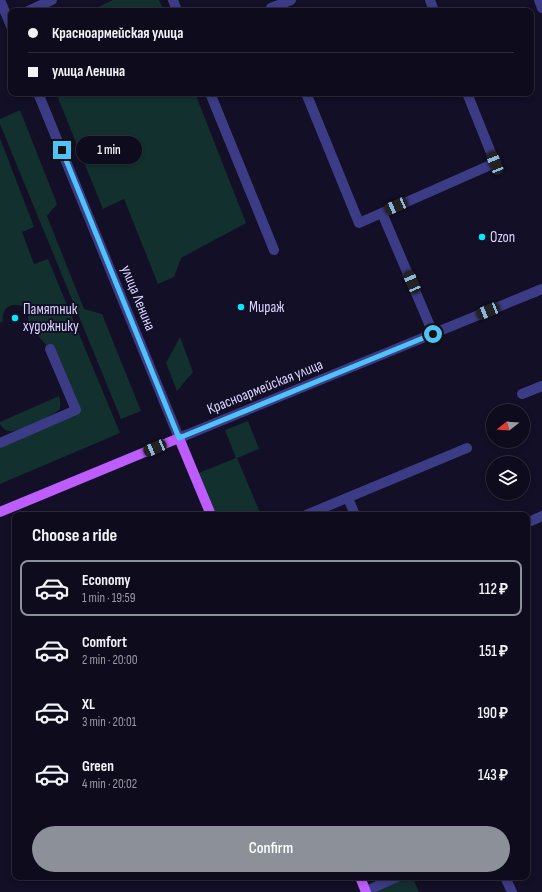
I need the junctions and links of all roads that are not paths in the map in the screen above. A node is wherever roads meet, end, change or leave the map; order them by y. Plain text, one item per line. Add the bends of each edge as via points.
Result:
1 (0, 0) edge
2 (52, 0) edge
3 (291, 0) edge
4 (539, 0) edge
5 (271, 6) edge
6 (35, 8) edge
7 (542, 8) edge
8 (8, 18) edge
9 (39, 96) edge
10 (211, 96) edge
11 (307, 96) edge
12 (468, 96) edge
13 (382, 213) junction
14 (274, 250) dead end
15 (542, 289) edge
16 (433, 334) junction
17 (50, 348) dead end
18 (542, 386) edge
19 (522, 394) dead end
20 (179, 438) junction
21 (0, 443) edge
22 (467, 448) dead end
23 (348, 498) junction
24 (0, 512) edge
25 (210, 512) edge
26 (313, 512) edge
27 (354, 512) edge
28 (542, 516) edge
29 (531, 520) dead end
30 (361, 880) edge
31 (390, 880) edge
32 (507, 880) edge
33 (366, 891) edge
34 (512, 892) edge

1 - 8 street
2 - 6 street
3 - 5 street
4 - 7 street
9 - 20 street, улица Ленина
10 - 14 street
11 - 13 street via 359,223
12 - 13 street via 495,163
13 - 16 street
15 - 16 street, Красноармейская улица
16 - 20 street, Красноармейская улица
17 - 21 street via 76,410
18 - 19 street
20 - 24 main road, Красноармейская улица
20 - 25 main road, улица Ленина
22 - 23 street
23 - 26 street
23 - 27 street
28 - 29 street
30 - 33 main road
31 - 33 street
32 - 34 street

